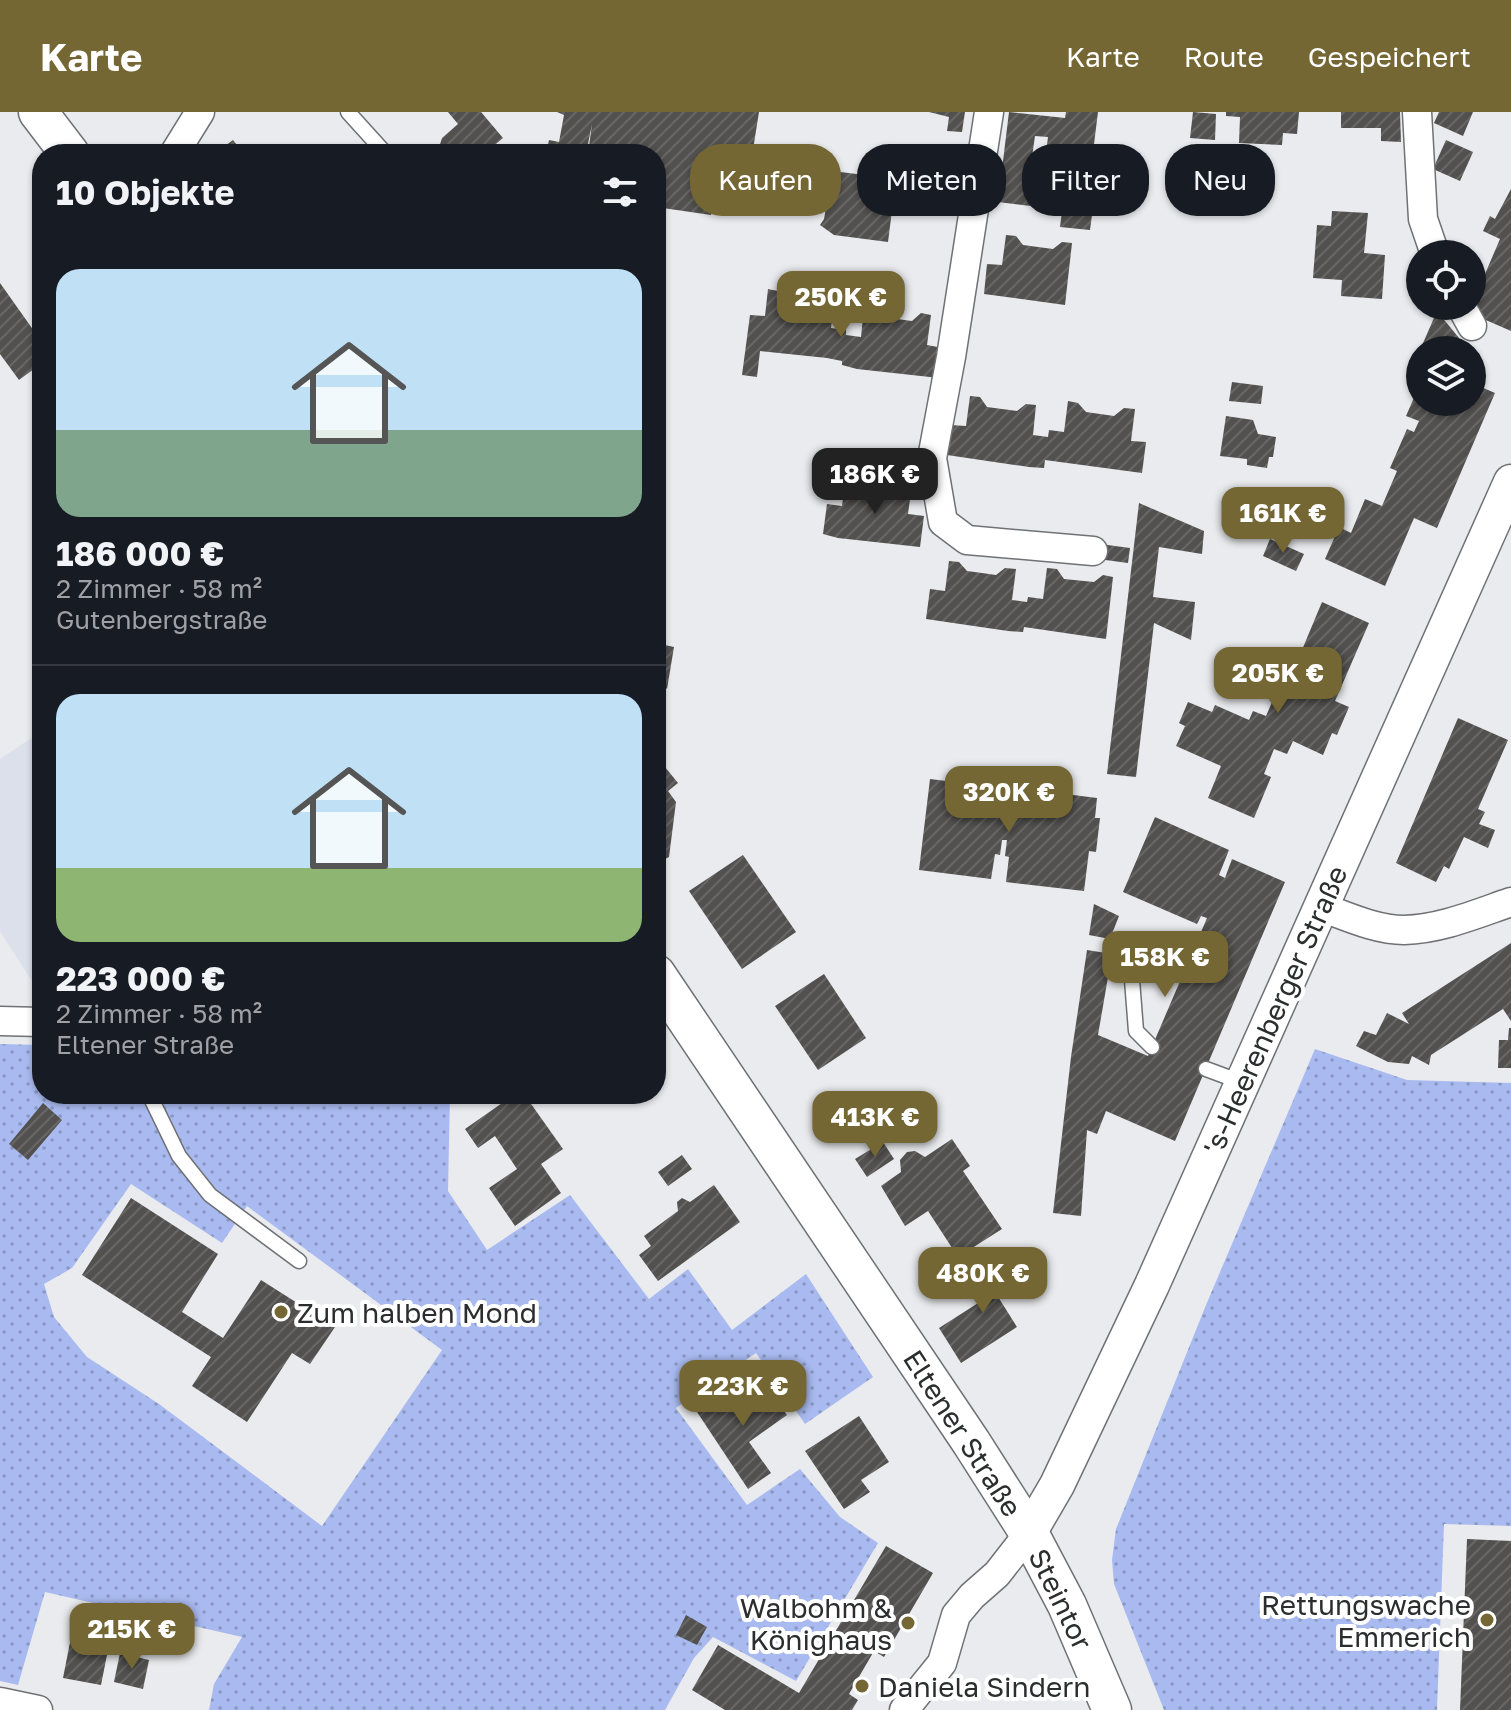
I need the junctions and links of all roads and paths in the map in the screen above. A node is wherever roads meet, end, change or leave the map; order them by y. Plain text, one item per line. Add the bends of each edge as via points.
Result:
1 (38, 112) edge
2 (200, 112) edge
3 (348, 112) edge
4 (989, 112) edge
5 (1417, 112) edge
6 (62, 144) edge
7 (180, 144) edge
8 (377, 144) edge
9 (1430, 240) edge
10 (1511, 482) edge
11 (1093, 551) dead end
12 (1511, 902) edge
13 (1321, 907) junction
14 (1131, 967) dead end
15 (666, 989) edge
16 (0, 1021) edge
17 (32, 1022) edge
18 (1152, 1047) dead end
19 (1206, 1069) dead end
20 (1242, 1082) junction
21 (154, 1104) edge
22 (299, 1261) dead end
23 (1029, 1533) junction
24 (0, 1702) edge
25 (38, 1710) edge
26 (904, 1710) edge
27 (1112, 1710) edge

1 - 6 main road
2 - 7 street
3 - 8 lane
4 - 11 street via 932,458 943,522 967,540
5 - 9 street via 1423,219
10 - 13 street, 's-Heerenberger Straße
12 - 13 street via 1454,922 1402,930
13 - 20 street, 's-Heerenberger Straße
14 - 18 lane via 1136,1031
15 - 23 main road, Eltener Straße
16 - 17 street
19 - 20 lane
20 - 23 street, 's-Heerenberger Straße via 1152,1285
21 - 22 lane via 179,1156 210,1195
23 - 26 street via 956,1615 942,1663
23 - 27 main road, Steintor
24 - 25 street

